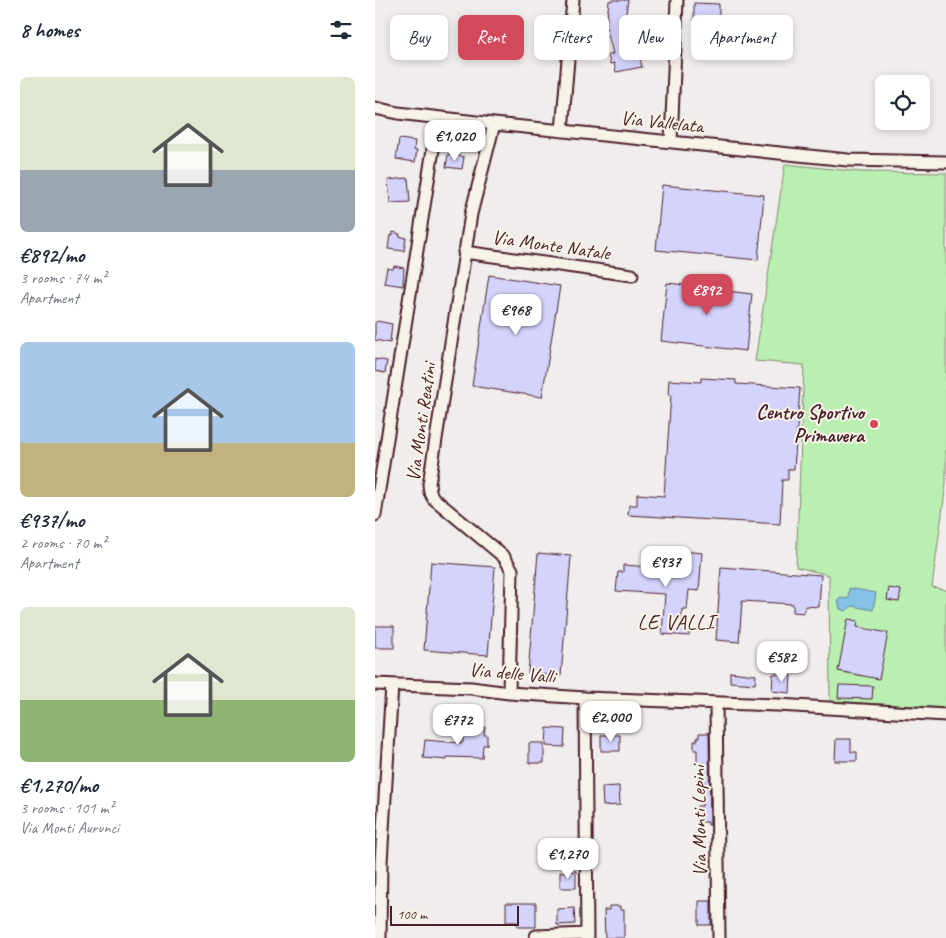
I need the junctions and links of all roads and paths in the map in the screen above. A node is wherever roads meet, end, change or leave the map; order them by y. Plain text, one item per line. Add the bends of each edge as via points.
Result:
1 (573, 0) edge
2 (677, 0) edge
3 (375, 108) edge
4 (438, 118) junction
5 (494, 124) junction
6 (562, 131) junction
7 (671, 142) junction
8 (946, 162) edge
9 (465, 252) junction
10 (633, 275) dead end
11 (375, 515) edge
12 (375, 684) edge
13 (392, 685) junction
14 (509, 692) junction
15 (585, 698) junction
16 (716, 703) junction
17 (946, 715) edge
18 (379, 822) edge
19 (535, 936) dead end
20 (587, 936) edge
21 (379, 938) edge
22 (719, 938) edge

1 - 6 street
2 - 7 street
3 - 4 street, Via Vallelata
4 - 5 street, Via Vallelata
4 - 11 street
5 - 6 street, Via Vallelata
5 - 9 street, Via Monti Reatini via 473,200
6 - 7 street, Via Vallelata
7 - 8 street, Via Vallelata via 848,160
9 - 10 street, Via Monte Natale
9 - 14 street, Via Monti Reatini via 429,488 433,498 504,557 512,570
12 - 13 street, Via delle Valli
13 - 14 street, Via delle Valli
13 - 18 street
14 - 15 street, Via delle Valli
15 - 16 street, Via delle Valli
15 - 20 street
16 - 17 street, Via delle Valli
16 - 22 street, Via Monti Lepini
18 - 21 street
19 - 20 street

